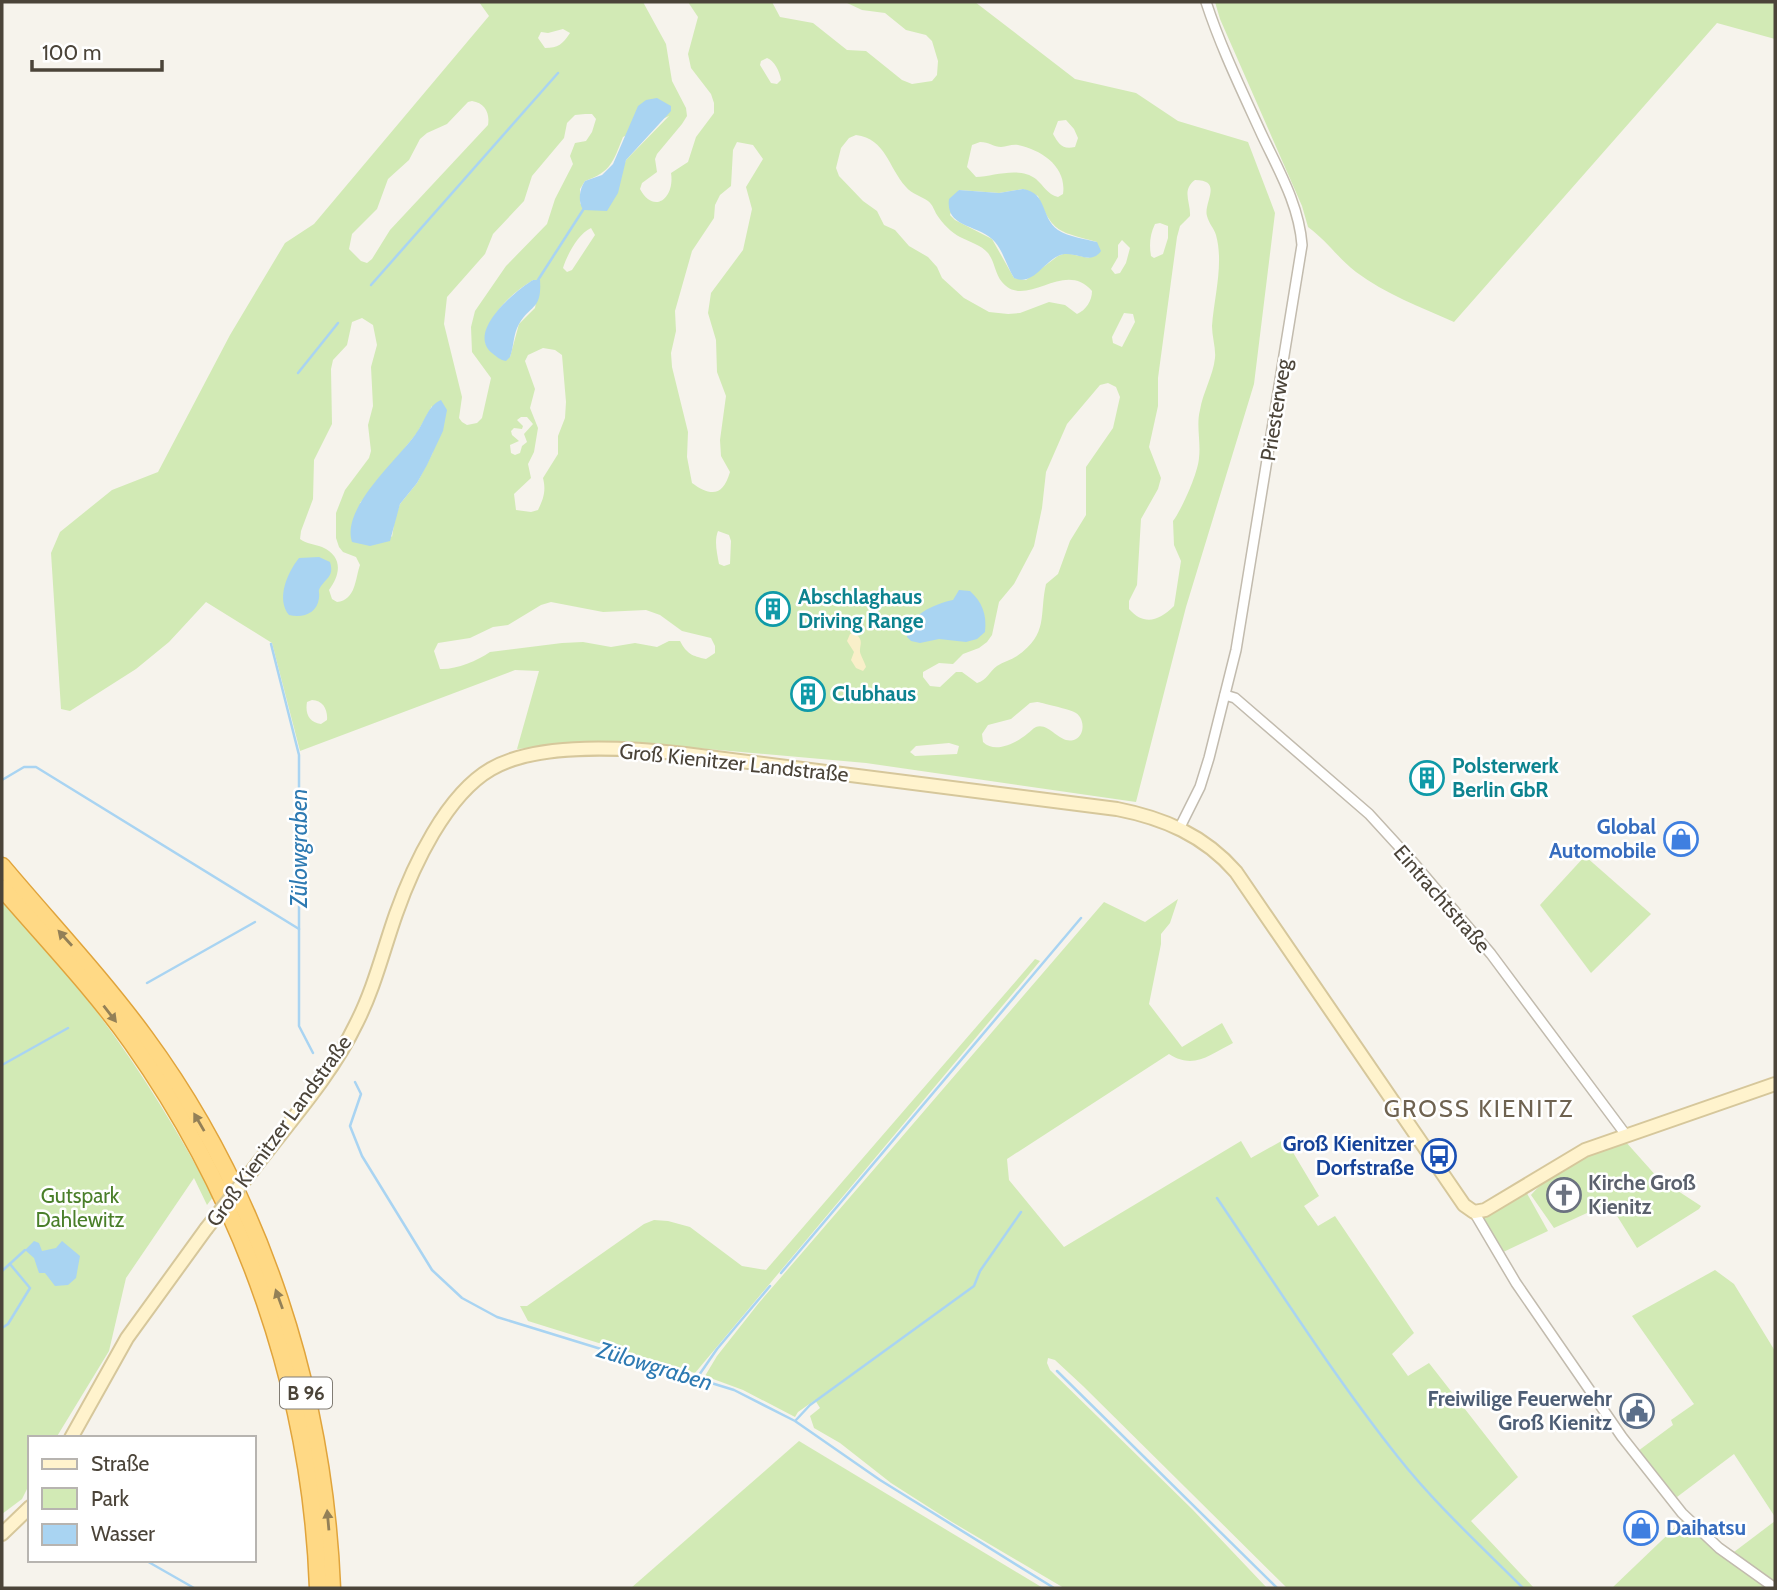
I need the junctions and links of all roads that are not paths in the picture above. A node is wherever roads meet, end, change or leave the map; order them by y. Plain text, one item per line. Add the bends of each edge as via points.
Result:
1 (1206, 2) edge
2 (1225, 695) junction
3 (1180, 827) junction
4 (2, 866) edge
5 (2, 888) edge
6 (1775, 1084) edge
7 (1626, 1135) junction
8 (1474, 1212) junction
9 (72, 1436) edge
10 (28, 1509) edge
11 (2, 1534) edge
12 (318, 1588) edge
13 (332, 1588) edge
14 (1775, 1588) edge

1 - 2 street, Priesterweg via 1288,190 1302,245 1241,628
2 - 3 street, Priesterweg via 1200,787
2 - 7 street, Eintrachtstraße via 1235,698 1369,814 1491,954
3 - 8 main road via 1236,872 1464,1205
3 - 9 main road, Groß Kienitzer Landstraße, bridge via 1143,814 1082,804 664,752 552,751 502,763 466,789 430,842 403,894 349,1039 127,1338
13 -> 4 highway, B 96 via 327,1508 302,1374 288,1324 242,1206 197,1118 146,1039
5 -> 12 highway, B 96 via 130,1041 185,1126 232,1218 275,1330 288,1379 312,1507
6 - 7 main road
7 - 8 main road via 1585,1150 1485,1210
8 - 14 street via 1516,1283 1622,1437 1688,1520
10 - 11 main road

